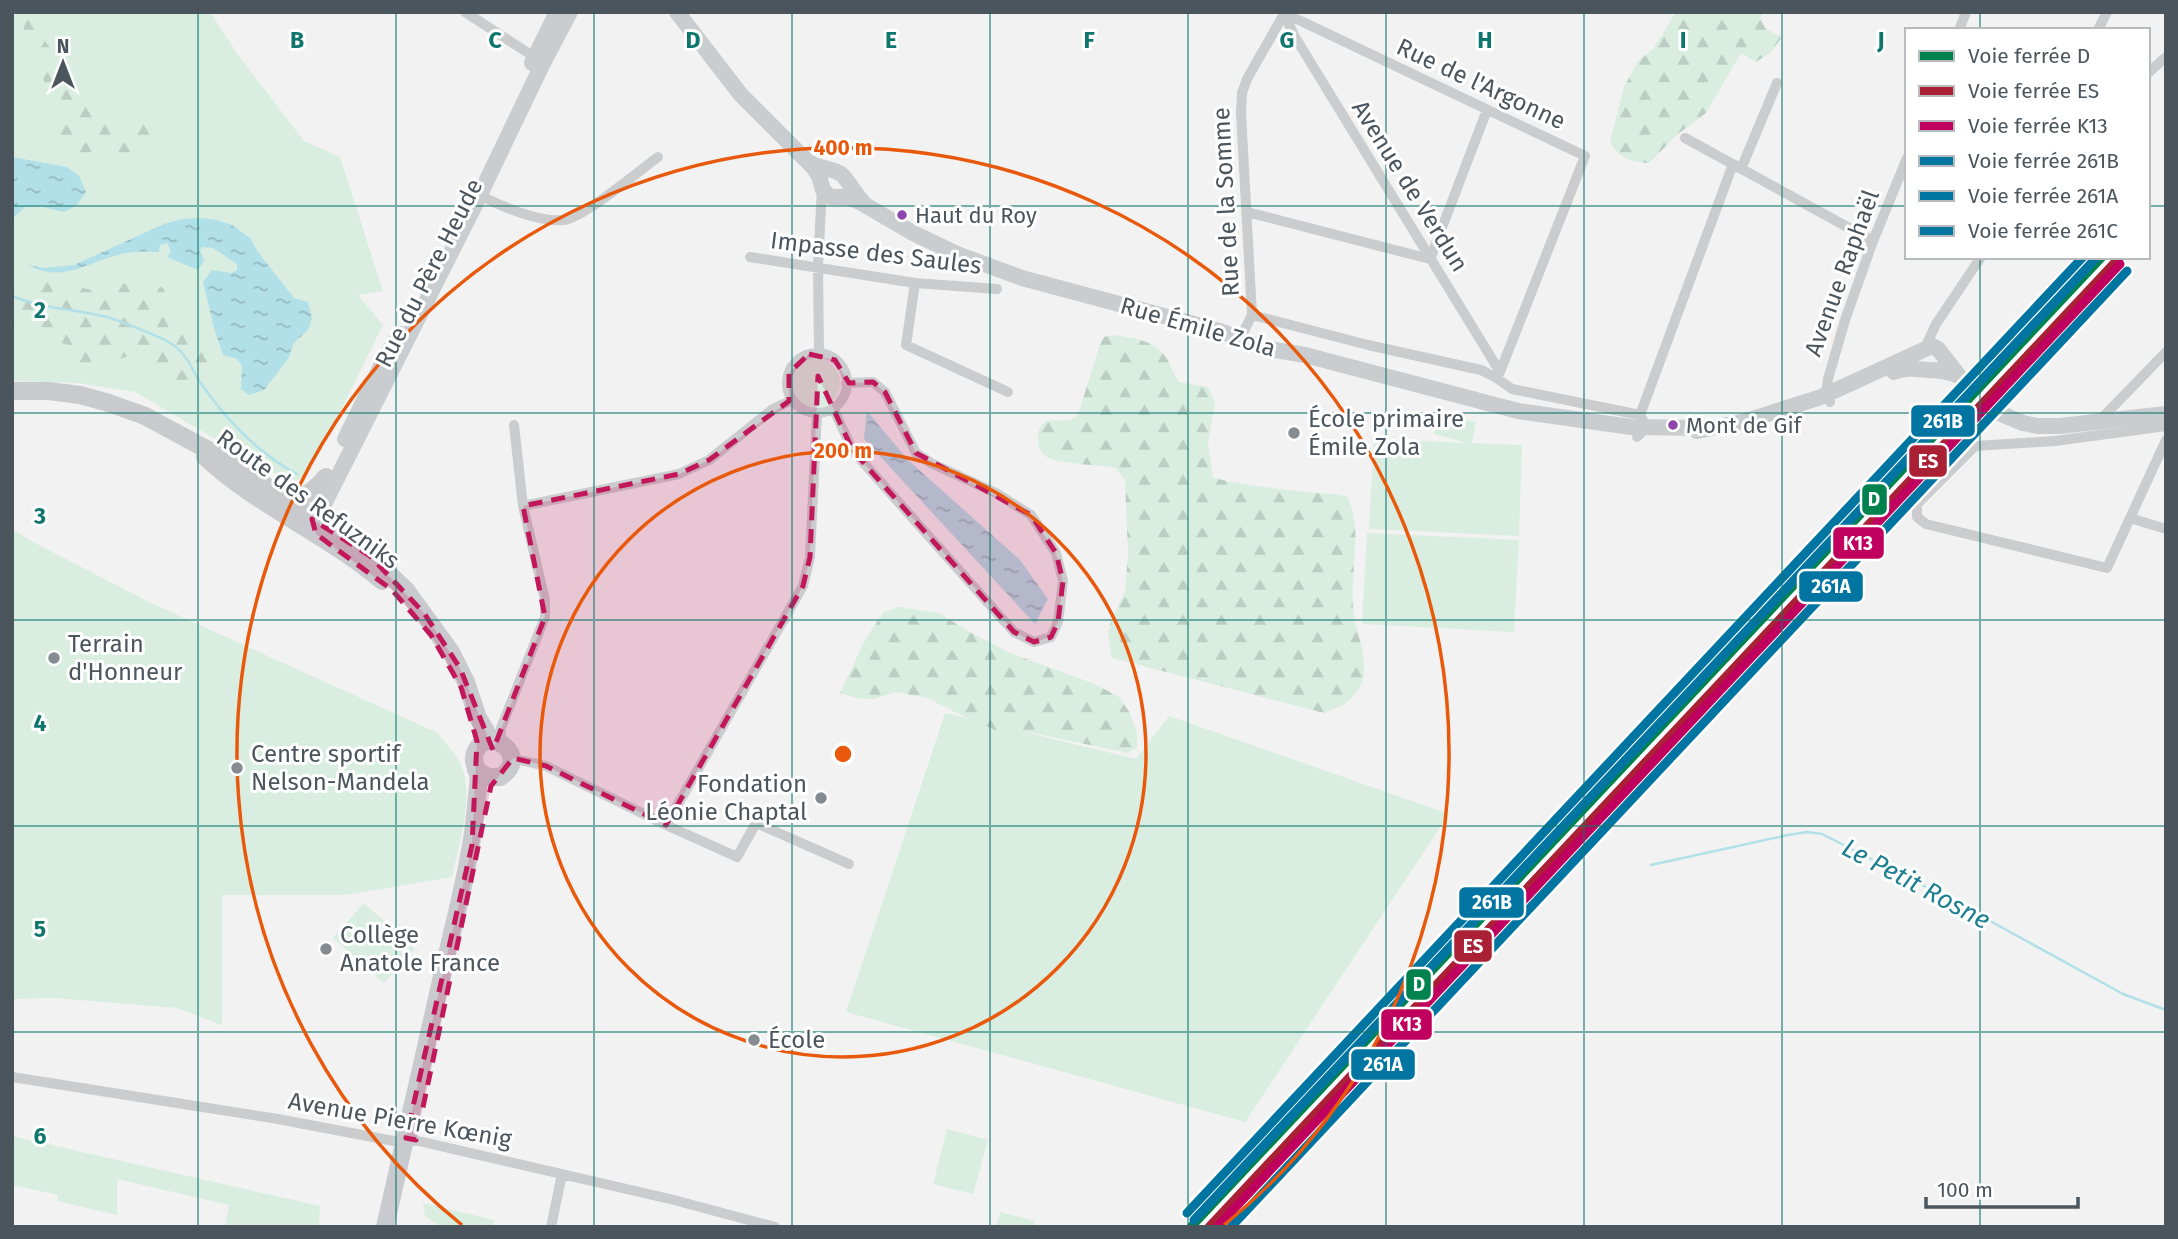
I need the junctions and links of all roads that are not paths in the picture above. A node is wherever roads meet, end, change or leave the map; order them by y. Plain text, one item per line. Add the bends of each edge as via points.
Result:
1 (465, 12) edge
2 (557, 12) edge
3 (570, 12) edge
4 (677, 12) edge
5 (2107, 12) edge
6 (1284, 14) junction
7 (2099, 28) edge
8 (2166, 57) edge
9 (539, 60) junction
10 (2150, 71) edge
11 (1777, 83) dead end
12 (1487, 110) junction
13 (1685, 138) dead end
14 (658, 157) dead end
15 (1905, 163) edge
16 (1737, 166) junction
17 (833, 187) junction
18 (476, 193) junction
19 (1247, 212) junction
20 (1873, 241) junction
21 (750, 257) dead end
22 (1430, 259) junction
23 (1980, 259) edge
24 (818, 267) junction
25 (915, 283) junction
26 (997, 289) dead end
27 (1252, 315) junction
28 (1240, 339) junction
29 (2166, 352) edge
30 (819, 354) junction
31 (1931, 357) junction
32 (1498, 374) junction
33 (846, 383) junction
34 (12, 391) edge
35 (1008, 392) dead end
36 (1828, 399) junction
37 (792, 400) junction
38 (833, 408) junction
39 (817, 413) junction
40 (2166, 414) edge
41 (2103, 421) junction
42 (514, 425) dead end
43 (2166, 426) edge
44 (1640, 427) junction
45 (184, 438) junction
46 (2166, 440) edge
47 (326, 477) junction
48 (281, 496) junction
49 (523, 506) junction
50 (2130, 518) junction
51 (314, 522) junction
52 (2166, 529) edge
53 (490, 744) junction
54 (511, 758) junction
55 (476, 769) junction
56 (495, 779) junction
57 (666, 825) junction
58 (849, 864) dead end
59 (12, 1077) edge
60 (410, 1141) junction
61 (562, 1174) junction
62 (385, 1227) edge
63 (396, 1227) edge
64 (551, 1227) edge
65 (775, 1227) edge

1 - 9 street
2 - 9 main road, Rue du Père Heude
3 - 9 main road, Rue du Père Heude
4 - 17 main road, Rue Émile Zola via 758,115 819,168
5 - 7 street
6 - 12 street, Rue de l'Argonne
6 - 19 street, Rue de la Somme via 1242,93
6 - 22 street, Avenue de Verdun
8 - 10 street
9 - 18 main road, Rue du Père Heude
11 - 16 street
12 - 22 street
12 - 32 street, Rue de l'Argonne via 1585,156
13 - 16 street
14 - 18 street via 584,212 565,220 540,218
15 - 20 street, Avenue Raphaël
16 - 20 street
16 - 44 street
17 - 24 street via 820,212
17 - 28 main road, Rue Émile Zola via 922,238 998,270
18 - 47 main road, Rue du Père Heude
18 - 51 main road, Rue du Père Heude
19 - 22 street
19 - 27 street, Rue de la Somme
20 - 36 street, Avenue Raphaël via 1829,371
21 - 24 street, Impasse des Saules
22 - 32 street, Avenue de Verdun
23 - 31 street via 1934,328
24 - 25 street, Impasse des Saules
24 - 30 street
25 - 26 street, Impasse des Saules
25 - 35 street via 906,345
27 - 28 street
27 - 32 street
28 - 44 main road, Rue Émile Zola via 1588,428
29 - 41 street
30 - 33 street via 841,366
30 - 37 street via 800,358 789,373
31 - 36 main road, Rue Émile Zola
31 - 41 main road via 1999,413 2016,421 2037,426
32 - 44 street via 1512,389
33 - 38 street via 843,397
33 - 38 street via 873,382 885,392 916,453 1031,515 1056,553 1063,581 1058,622 1051,637 1034,642 1014,632 853,451
34 - 45 main road, Route des Refuzniks via 64,393 109,402
36 - 44 main road, Rue Émile Zola via 1790,417 1746,421 1668,438
37 - 39 street
37 - 49 street via 773,409 709,460 679,474
38 - 39 street
39 - 57 street via 810,556 803,586
40 - 41 main road
42 - 49 street
43 - 50 street via 1975,446 1917,504 1917,517 1926,524 2107,568
45 - 48 main road, Route des Refuzniks
45 - 51 main road, Route des Refuzniks via 225,475 293,519
46 - 50 street
47 - 48 main road via 307,496
47 - 51 main road, Rue du Père Heude
48 - 51 main road, Route des Refuzniks
49 - 53 street via 545,617
50 - 52 street
51 - 53 main road, Route des Refuzniks via 370,556 412,598 456,660
53 - 54 main road via 507,747
53 - 55 main road via 474,759
54 - 56 main road via 509,769
54 - 57 street via 546,766
55 - 56 main road
55 - 60 main road via 472,845
56 - 60 main road
57 - 58 street via 737,857 756,823
59 - 60 street, Avenue Pierre Kœnig
60 - 61 street, Avenue Pierre Kœnig
60 - 62 main road
60 - 63 main road
61 - 64 street
61 - 65 street, Avenue Pierre Kœnig

